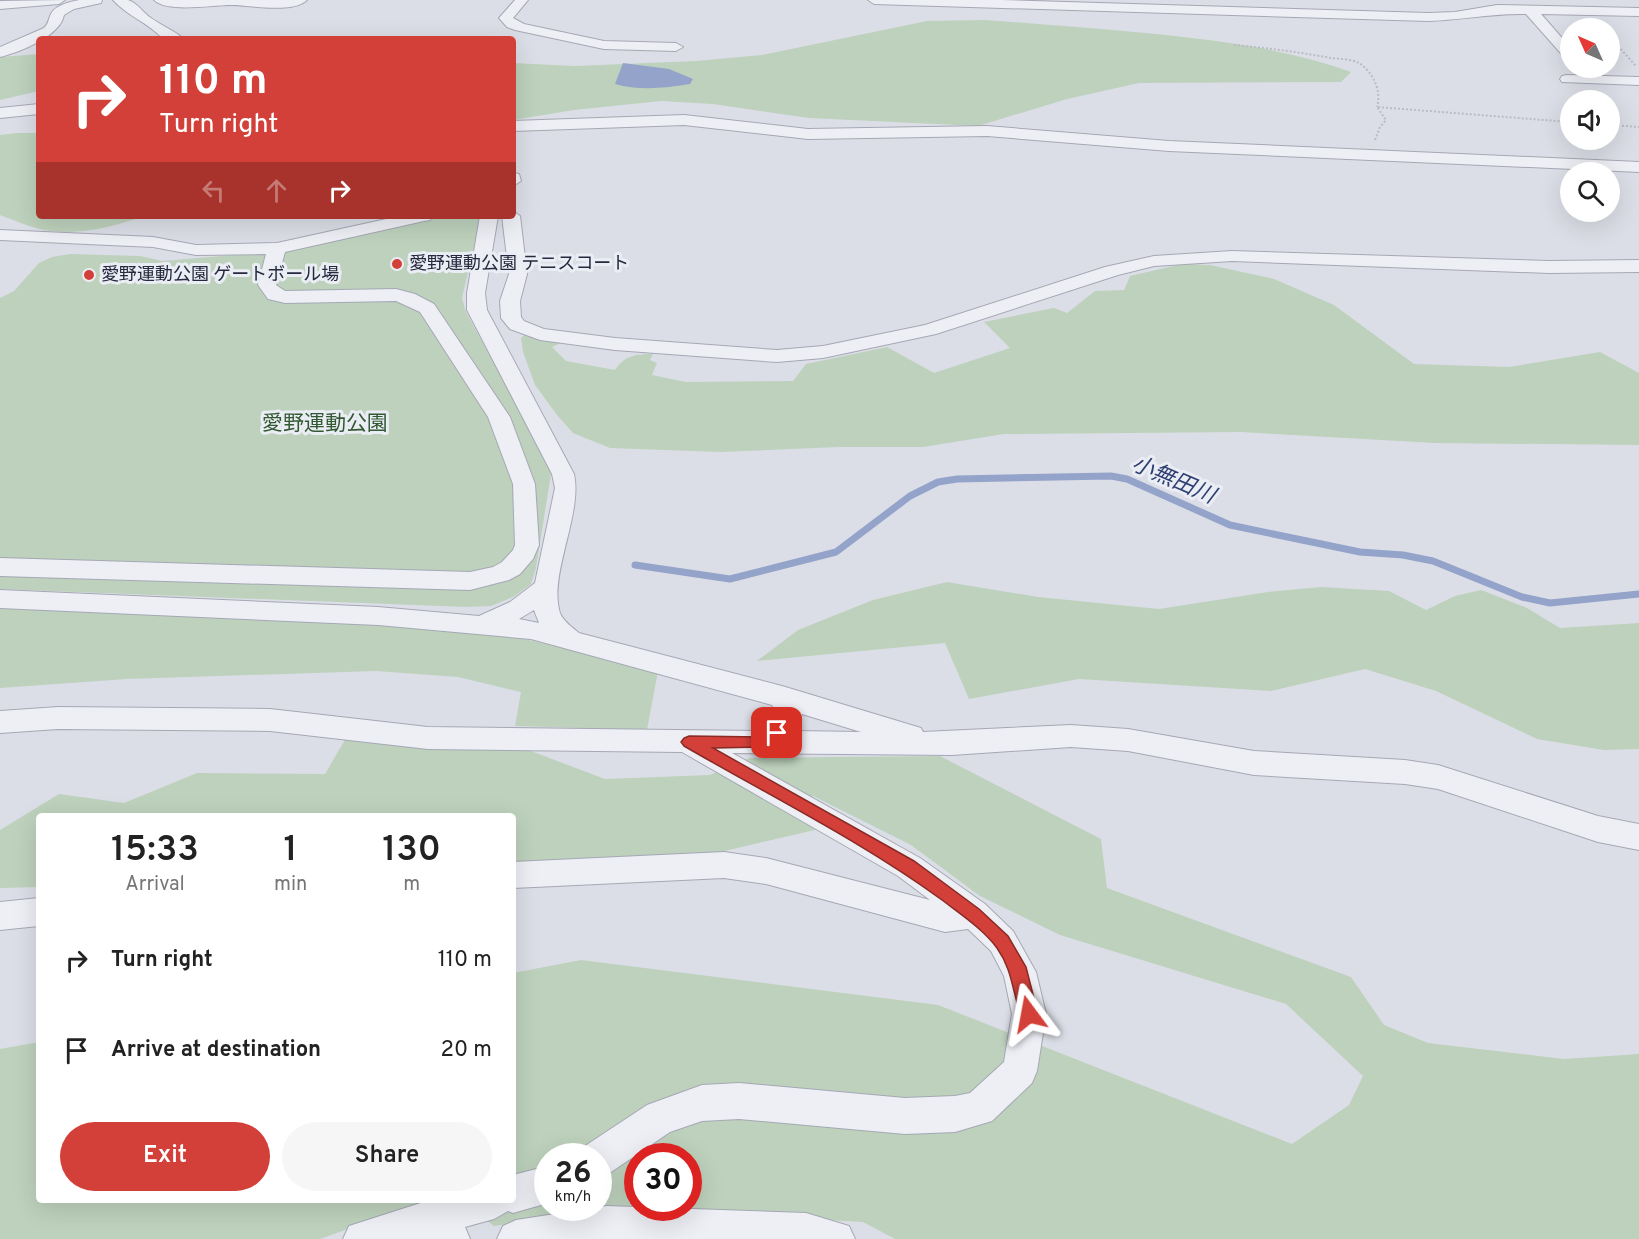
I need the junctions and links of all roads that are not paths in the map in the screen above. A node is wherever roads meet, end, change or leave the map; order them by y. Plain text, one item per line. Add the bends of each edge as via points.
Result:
1 (59, 0) edge
2 (94, 0) edge
3 (119, 0) edge
4 (160, 0) edge
5 (301, 0) edge
6 (522, 0) edge
7 (874, 0) edge
8 (1625, 0) edge
9 (1057, 3) edge
10 (0, 5) edge
11 (1529, 9) junction
12 (1639, 12) edge
13 (36, 36) edge
14 (36, 36) edge
15 (168, 36) edge
16 (1560, 44) edge
17 (676, 47) dead end
18 (0, 53) edge
19 (1567, 79) dead end
20 (1593, 80) joint
21 (1639, 81) edge
22 (36, 109) edge
23 (0, 113) edge
24 (516, 126) edge
25 (1639, 166) edge
26 (410, 219) edge
27 (488, 219) edge
28 (511, 219) edge
29 (0, 235) edge
30 (277, 248) junction
31 (1639, 266) edge
32 (0, 567) edge
33 (547, 586) junction
34 (0, 599) edge
35 (480, 625) junction
36 (570, 640) junction
37 (783, 697) junction
38 (0, 722) edge
39 (689, 742) junction
40 (765, 743) junction
41 (952, 744) junction
42 (1639, 837) edge
43 (516, 875) edge
44 (36, 912) edge
45 (974, 914) junction
46 (0, 916) edge
47 (612, 1150) edge
48 (534, 1188) edge
49 (516, 1193) edge
50 (484, 1203) edge
51 (417, 1223) junction
52 (362, 1239) edge
53 (451, 1239) edge
54 (516, 1239) edge
55 (836, 1239) edge

1 - 10 street
2 - 13 street via 63,9 53,28
3 - 15 street
4 - 5 street via 269,5
6 - 17 street via 506,18 520,27 604,45
7 - 9 street
8 - 12 street
9 - 11 street via 1428,16
11 - 12 street
11 - 16 street
14 - 18 street
19 - 20 street
20 - 21 street
22 - 23 street
24 - 25 street via 684,120 808,134 987,132 1169,146
26 - 30 street
27 - 33 street via 476,293 477,310 551,448 566,488
28 - 31 street via 518,274 510,310 517,325 540,334 615,344 777,356 823,352 929,330 1154,261 1232,256 1549,267
29 - 30 street via 153,242 196,250
30 - 32 street via 267,285 275,295 396,295 427,308 499,417 524,484 527,545 518,562 500,574 470,581
33 - 35 street via 518,610
33 - 36 street via 546,610
34 - 35 street via 378,616
35 - 36 street via 531,630
36 - 37 street
37 - 40 street via 789,711 785,722
37 - 41 street via 908,735
38 - 39 street via 58,718 270,720 428,738
39 - 40 street
39 - 45 street via 909,867
40 - 41 street
41 - 42 street via 1071,736 1128,740 1254,763 1405,772 1460,783 1598,829
43 - 45 street via 724,865 766,871 945,918
44 - 46 street
45 - 47 street via 1002,941 1020,972 1029,1014 1020,1071 979,1108 955,1114 905,1116 739,1101 702,1103 660,1118
48 - 49 street
50 - 51 street
51 - 52 street
51 - 53 street
54 - 55 street via 606,1225 806,1232

